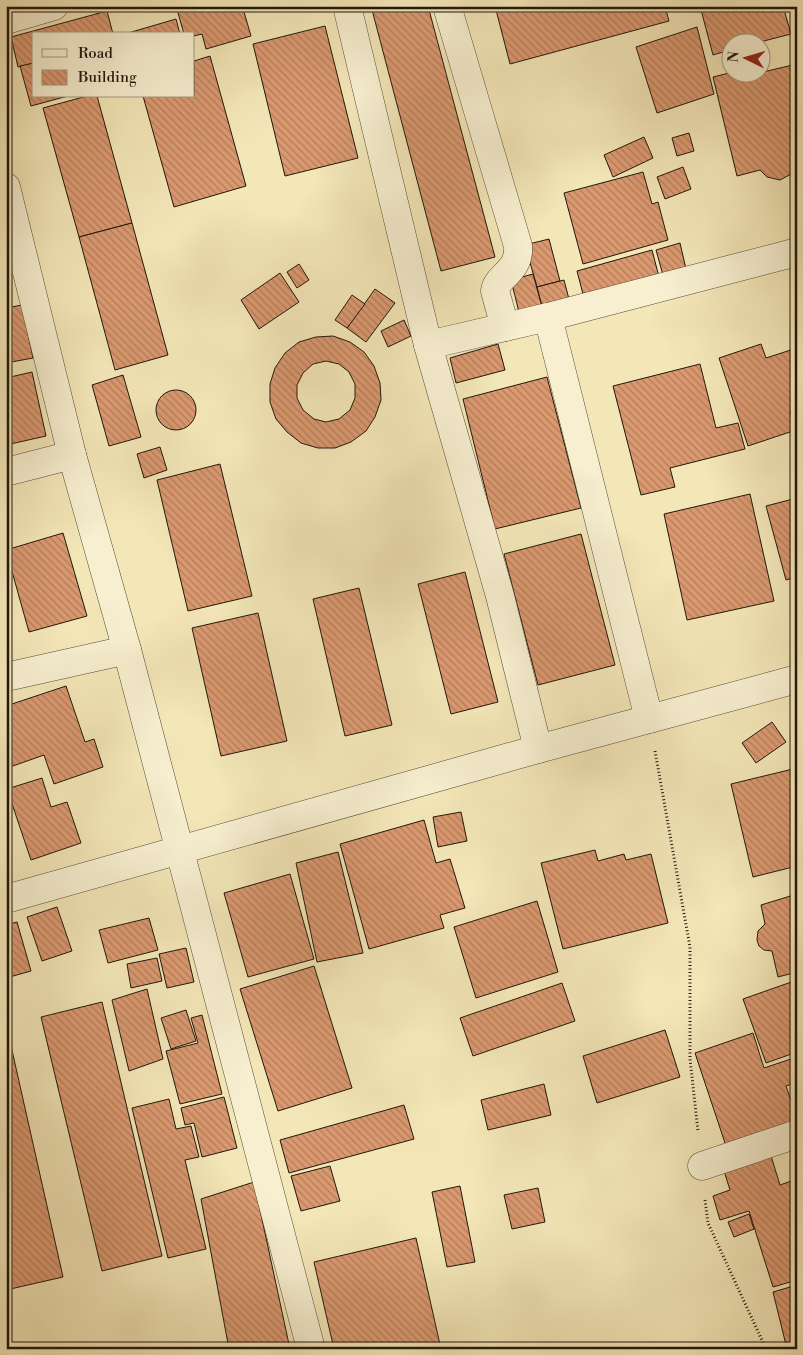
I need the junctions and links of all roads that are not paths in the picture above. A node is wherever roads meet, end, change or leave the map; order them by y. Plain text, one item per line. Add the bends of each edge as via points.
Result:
1 (54, 6) edge
2 (347, 6) edge
3 (447, 6) edge
4 (6, 20) edge
5 (6, 187) edge
6 (797, 252) edge
7 (548, 317) junction
8 (505, 327) junction
9 (428, 345) junction
10 (72, 455) junction
11 (6, 472) edge
12 (126, 650) junction
13 (6, 678) edge
14 (797, 679) edge
15 (650, 719) junction
16 (538, 749) junction
17 (179, 849) junction
18 (6, 900) edge
19 (797, 1134) edge
20 (702, 1166) road end
21 (311, 1349) edge

1 - 4 street
2 - 9 street
3 - 8 street via 518,246 516,263 496,286
5 - 10 street
6 - 7 street
7 - 8 street
7 - 15 street
8 - 9 street
9 - 16 street via 500,596
10 - 11 street
10 - 12 street
12 - 13 street
12 - 17 street
14 - 15 street
15 - 16 street
16 - 17 street
17 - 18 street
17 - 21 street
19 - 20 street

